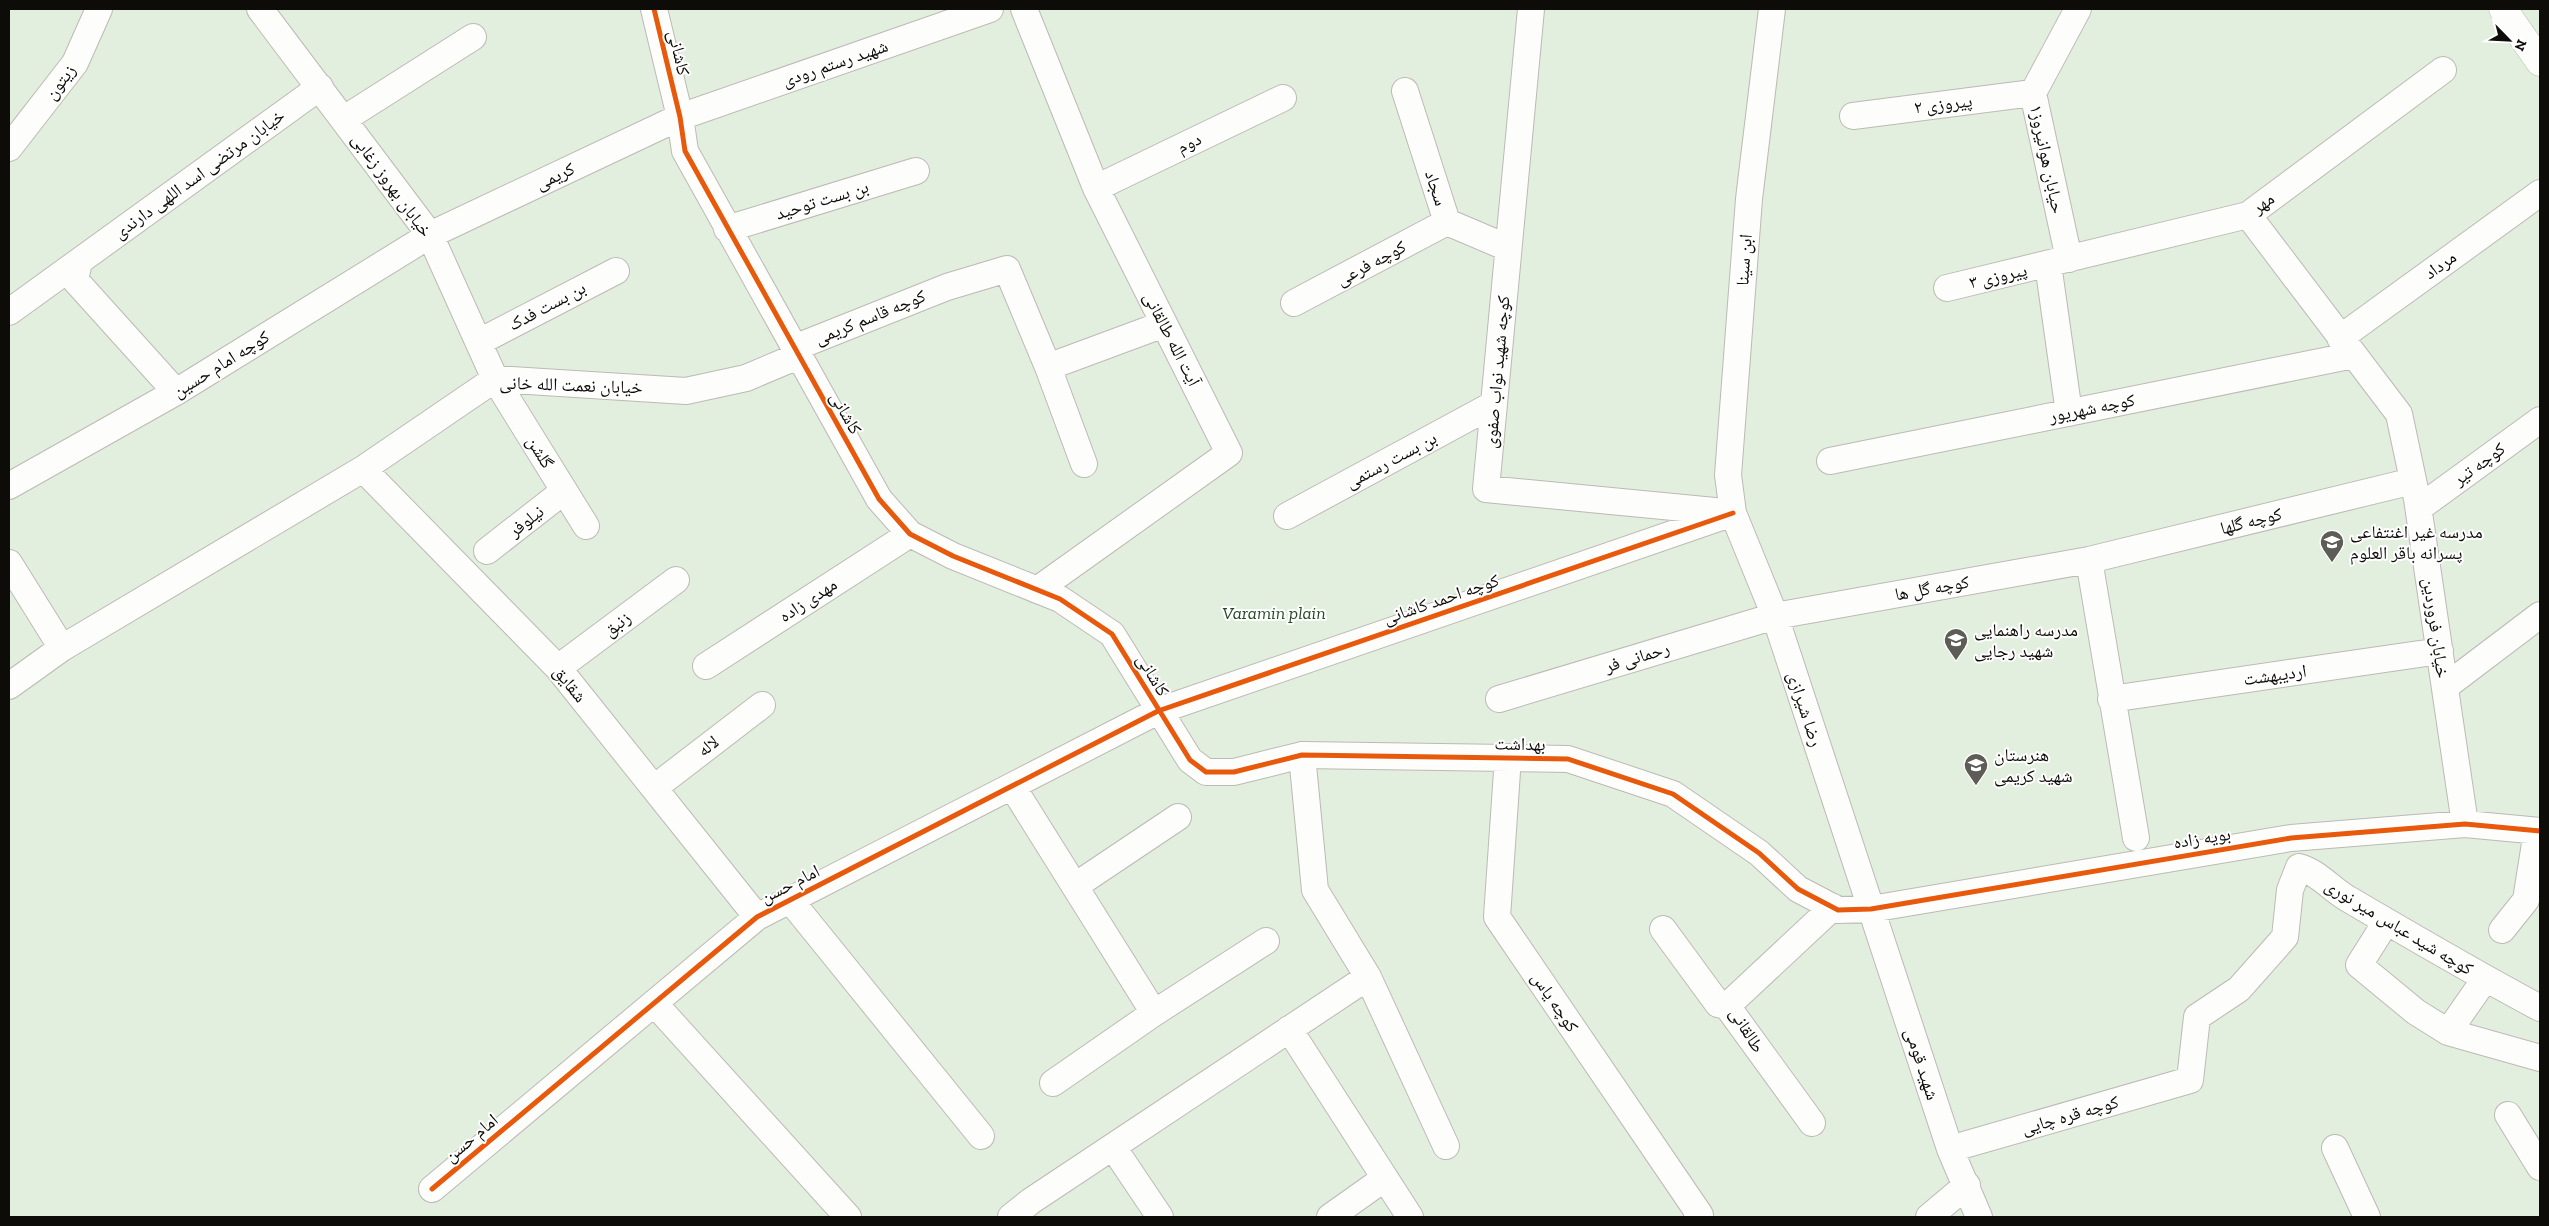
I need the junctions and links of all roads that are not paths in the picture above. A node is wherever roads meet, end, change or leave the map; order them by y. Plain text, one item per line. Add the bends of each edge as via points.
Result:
1 (99, 9) edge
2 (260, 9) edge
3 (654, 9) edge
4 (990, 9) edge
5 (1024, 9) edge
6 (1531, 9) edge
7 (1772, 9) edge
8 (2078, 9) edge
9 (2503, 9) edge
10 (473, 38) dead end
11 (2540, 62) edge
12 (2443, 70) dead end
13 (320, 87) junction
14 (1405, 91) dead end
15 (2033, 93) junction
16 (1283, 98) dead end
17 (680, 116) junction
18 (1853, 116) dead end
19 (344, 120) junction
20 (9, 148) edge
21 (916, 171) dead end
22 (1096, 188) junction
23 (2540, 193) edge
24 (2248, 215) junction
25 (1447, 222) junction
26 (727, 229) junction
27 (430, 235) junction
28 (1508, 248) junction
29 (2059, 261) junction
30 (79, 262) junction
31 (616, 271) dead end
32 (1947, 288) dead end
33 (1294, 303) dead end
34 (9, 312) edge
35 (1164, 324) junction
36 (479, 342) junction
37 (2347, 346) junction
38 (796, 352) junction
39 (1048, 367) junction
40 (495, 379) junction
41 (176, 392) junction
42 (1494, 404) junction
43 (2069, 413) junction
44 (2540, 420) edge
45 (1830, 461) dead end
46 (1084, 464) dead end
47 (364, 468) junction
48 (2413, 481) junction
49 (9, 486) edge
50 (564, 491) junction
51 (2418, 508) junction
52 (1733, 512) junction
53 (1287, 516) dead end
54 (586, 526) dead end
55 (910, 534) junction
56 (487, 551) dead end
57 (2089, 560) junction
58 (9, 563) edge
59 (676, 580) dead end
60 (1037, 590) junction
61 (2540, 615) edge
62 (1775, 616) junction
63 (62, 648) junction
64 (2440, 651) junction
65 (706, 666) dead end
66 (558, 668) junction
67 (9, 686) edge
68 (2445, 687) junction
69 (1499, 699) dead end
70 (2111, 699) junction
71 (762, 705) dead end
72 (1158, 711) junction
73 (1302, 755) junction
74 (1508, 757) junction
75 (1012, 786) junction
76 (654, 788) junction
77 (1178, 817) dead end
78 (2465, 824) junction
79 (2538, 831) edge
80 (2136, 838) dead end
81 (2291, 838) junction
82 (2299, 867) junction
83 (1075, 886) junction
84 (790, 900) junction
85 (1833, 907) junction
86 (1871, 909) junction
87 (757, 917) junction
88 (2386, 922) junction
89 (1663, 929) dead end
90 (2502, 930) dead end
91 (1266, 942) dead end
92 (1368, 976) junction
93 (2485, 979) junction
94 (654, 1002) junction
95 (1727, 1006) junction
96 (2540, 1008) edge
97 (1154, 1013) junction
98 (1289, 1029) junction
99 (2448, 1032) junction
100 (2540, 1058) edge
101 (1053, 1083) dead end
102 (2508, 1115) dead end
103 (1812, 1123) dead end
104 (982, 1136) dead end
105 (1446, 1146) dead end
106 (1113, 1147) junction
107 (2335, 1148) dead end
108 (1950, 1149) junction
109 (2540, 1167) edge
110 (1385, 1178) junction
111 (1967, 1185) junction
112 (432, 1189) dead end
113 (848, 1217) edge
114 (1011, 1217) edge
115 (1160, 1217) edge
116 (1330, 1217) edge
117 (1410, 1217) edge
118 (1697, 1217) edge
119 (1929, 1217) edge
120 (1979, 1217) edge
121 (2367, 1217) edge

1 - 20 street, زیتون via 75,63
2 - 13 street, خیابان بهروز زغابی
3 - 17 street, کاشانی
4 - 17 street, شهید رستم رودی
5 - 22 street, آیت الله طالقانی
6 - 28 street, کوچه شهید نواب صفوی
7 - 52 street, ابن سینا via 1749,198 1728,474
8 - 15 street, حیابان هوانیروز۱
9 - 11 main road
10 - 19 street
12 - 24 street, مهر
13 - 19 street, خیابان بهروز زغابی
13 - 30 street, خیابان مرتضی اسد اللهی دارندی
14 - 25 street, سجاد
15 - 18 street, پیروزی ۲
15 - 29 street, حیابان هوانیروز۱
16 - 22 street, دوم
17 - 26 street, کاشانی via 685,151
17 - 27 street, کریمی
19 - 27 street, خیابان بهروز زغابی
21 - 26 street, بن بست توحید
22 - 35 street, آیت الله طالقانی
23 - 37 street, مرداد
24 - 29 street, مهر
24 - 37 street, خیابان فروردین
25 - 28 street, سجاد
25 - 33 street, کوچه فرعی
26 - 38 street, کاشانی
27 - 36 street, خیابان بهروز زغابی
27 - 41 street, کوچه امام حسین
28 - 42 street, کوچه شهید نواب صفوی
29 - 32 street, پیروزی ۳
29 - 43 street, حیابان هوانیروز۱
30 - 34 street
30 - 41 street via 75,280
31 - 36 street, بن بست فدک
35 - 39 street
35 - 60 street, آیت الله طالقانی via 1229,452
36 - 40 street, خیابان بهروز زغابی
37 - 43 street, کوچه شهریور
37 - 48 street, خیابان فروردین via 2399,414
38 - 39 street, کوچه قاسم کریمی via 947,287 1007,269
38 - 40 street, خیابان نعمت الله خانی via 746,378 686,391
38 - 55 street, کاشانی via 879,499
39 - 46 street
40 - 47 street, خیابان نعمت الله خانی
40 - 50 street, گلشن
41 - 49 street, کوچه امام حسین
42 - 52 street, کوچه شهید نواب صفوی via 1486,489
42 - 53 street, بن بست رستمی
43 - 45 street, کوچه شهریور
44 - 51 street, کوچه تیر
47 - 63 street, خیابان نعمت الله خانی
47 - 66 street, شقایق
48 - 51 street, خیابان فروردین
48 - 57 street, کوچه گلها
50 - 54 street, گلشن
50 - 56 street, نیلوفر
51 - 64 street, خیابان فروردین
52 - 62 street, رضا شیرازی
52 - 72 street, کوچه احمد کاشانی
55 - 60 street, کاشانی via 953,556
55 - 65 street, مهدی زاده
57 - 62 street, کوچه گل ها
57 - 70 street
58 - 63 street
59 - 66 street, زنبق
60 - 72 street, کاشانی via 1060,599 1112,634
61 - 68 street
62 - 69 street, رحمانی فر
62 - 86 street, رضا شیرازی
63 - 67 street, خیابان نعمت الله خانی
64 - 68 street, خیابان فروردین
64 - 70 street, اردیبهشت
66 - 76 street, شقایق
68 - 78 street, خیابان فروردین
70 - 80 street
71 - 76 street, لاله
72 - 73 street, بهداشت via 1190,760 1206,772 1234,772
72 - 75 street, امام حسن
73 - 74 street, بهداشت
73 - 92 street via 1315,890
74 - 85 street, بهداشت via 1568,759 1673,794 1759,853 1798,889
74 - 118 street, کوچه یاس via 1497,917 1700,1215
75 - 83 street
75 - 84 street, امام حسن
76 - 87 street, شقایق
77 - 83 street
78 - 79 street, بویه زاده
78 - 81 street, بویه زاده
79 - 90 street via 2526,900
81 - 82 street
81 - 86 street, بویه زاده
82 - 88 street, کوچه شید عباس میر نوری
82 - 108 street, کوچه قره چایی via 2290,890 2285,938 2239,989 2197,1017 2190,1080
83 - 97 street
84 - 87 street, امام حسن
84 - 104 street
85 - 86 street, بهداشت via 1838,910
85 - 95 street, طالقانی
86 - 108 street, شهید قومی
87 - 94 street, امام حسن
88 - 93 street, کوچه شید عباس میر نوری
88 - 99 street via 2359,965 2416,1012
89 - 95 street via 1718,1004
91 - 97 street
92 - 98 street
92 - 105 street
93 - 96 street, کوچه شید عباس میر نوری
93 - 99 street
94 - 112 street, امام حسن
94 - 113 street
95 - 103 street, طالقانی
97 - 101 street
98 - 106 street
98 - 110 street
99 - 100 street
102 - 109 street
106 - 114 street
106 - 115 street
107 - 121 street
108 - 111 street, شهید قومی
110 - 116 street
110 - 117 street
111 - 119 street
111 - 120 street, شهید قومی

